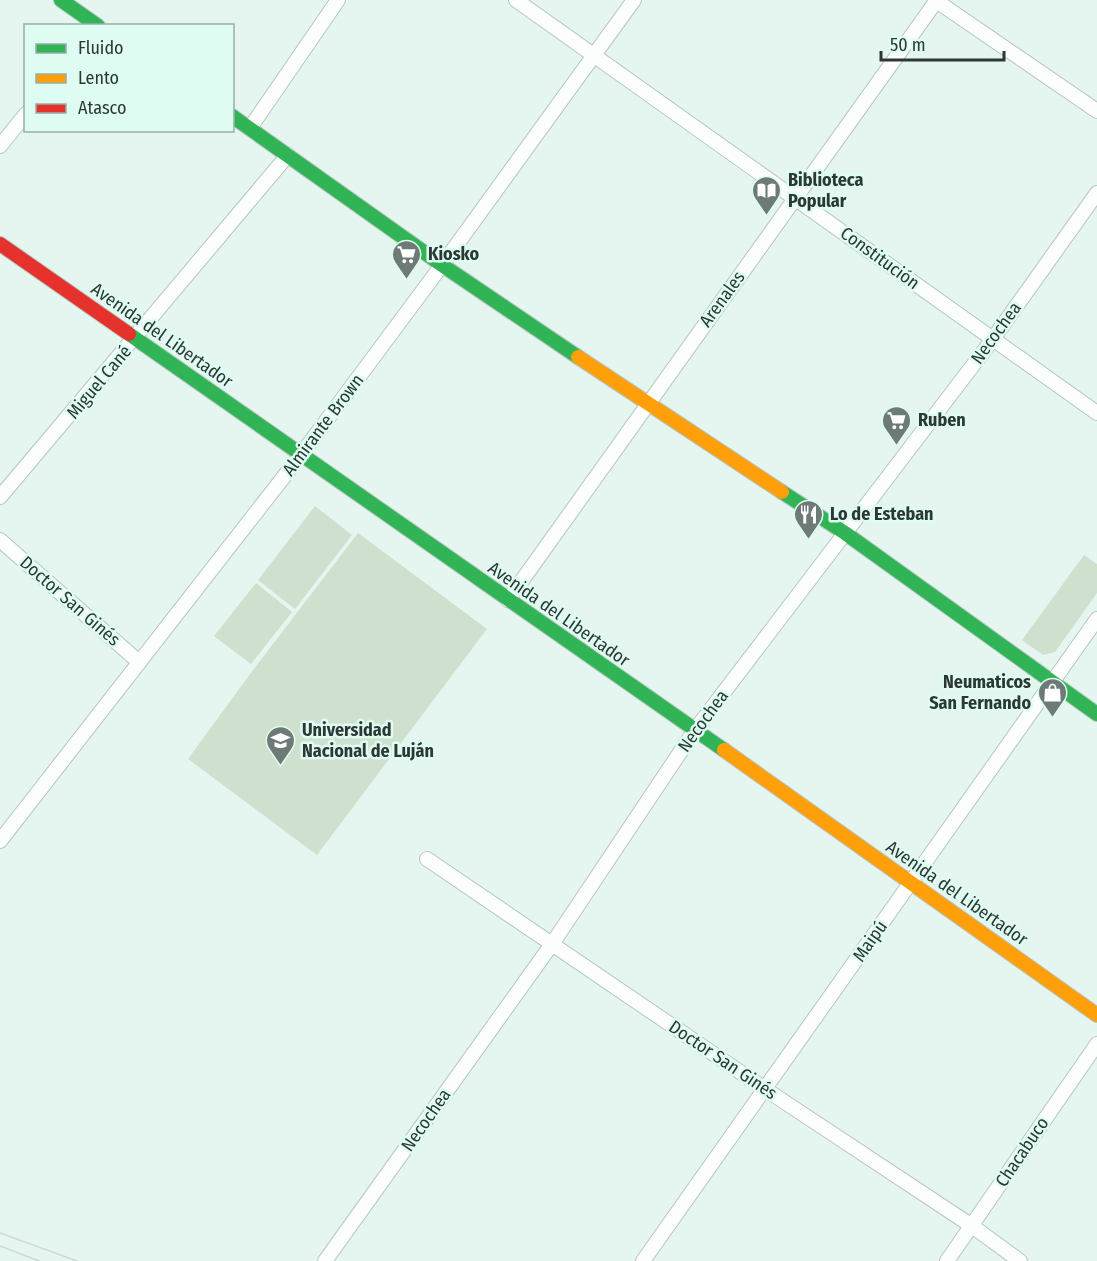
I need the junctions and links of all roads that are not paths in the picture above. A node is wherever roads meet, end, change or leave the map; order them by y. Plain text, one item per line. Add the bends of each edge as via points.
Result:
1 (62, 0) edge
2 (338, 0) edge
3 (516, 0) edge
4 (634, 0) edge
5 (936, 0) edge
6 (95, 24) edge
7 (594, 55) junction
8 (1097, 111) edge
9 (24, 116) edge
10 (234, 117) edge
11 (250, 128) junction
12 (0, 146) edge
13 (288, 155) junction
14 (1097, 193) edge
15 (795, 197) junction
16 (0, 244) edge
17 (442, 265) junction
18 (136, 338) junction
19 (993, 339) junction
20 (647, 404) junction
21 (1097, 413) edge
22 (300, 456) junction
23 (0, 497) edge
24 (844, 533) junction
25 (0, 540) edge
26 (508, 600) junction
27 (1097, 620) edge
28 (139, 662) junction
29 (1052, 683) junction
30 (1097, 714) edge
31 (695, 730) junction
32 (0, 841) edge
33 (427, 859) dead end
34 (911, 883) junction
35 (552, 944) junction
36 (1097, 1015) edge
37 (1097, 1044) edge
38 (765, 1089) junction
39 (972, 1226) junction
40 (330, 1260) edge
41 (643, 1261) edge
42 (947, 1261) edge
43 (1020, 1261) edge

1 - 6 main road
2 - 11 street
3 - 7 street, Constitución
4 - 7 street, Almirante Brown
5 - 8 street
5 - 15 street, Arenales
7 - 15 street, Constitución
7 - 17 street, Almirante Brown
9 - 12 street
10 - 11 main road
11 - 13 main road
13 - 17 main road
13 - 18 street, Miguel Cané
14 - 19 street, Necochea
15 - 19 street, Constitución
15 - 20 street, Arenales
16 - 18 main road, Avenida del Libertador
17 - 20 main road
17 - 22 street, Almirante Brown
18 - 22 main road, Avenida del Libertador
18 - 23 street, Miguel Cané
19 - 21 street, Constitución
19 - 24 street, Necochea
20 - 24 main road
20 - 26 street, Arenales
22 - 26 main road, Avenida del Libertador
22 - 28 street, Almirante Brown
24 - 29 main road
24 - 31 street, Necochea
25 - 28 street, Doctor San Ginés
26 - 31 main road, Avenida del Libertador
27 - 29 street, Maipú
28 - 32 street, Almirante Brown
29 - 30 main road
29 - 34 street, Maipú
31 - 34 main road, Avenida del Libertador
31 - 35 street, Necochea
33 - 35 street, Doctor San Ginés
34 - 36 main road, Avenida del Libertador
34 - 38 street, Maipú
35 - 38 street, Doctor San Ginés
35 - 40 street, Necochea
37 - 39 street, Chacabuco
38 - 39 street, Doctor San Ginés
38 - 41 street, Maipú
39 - 42 street, Chacabuco
39 - 43 street, Doctor San Ginés

